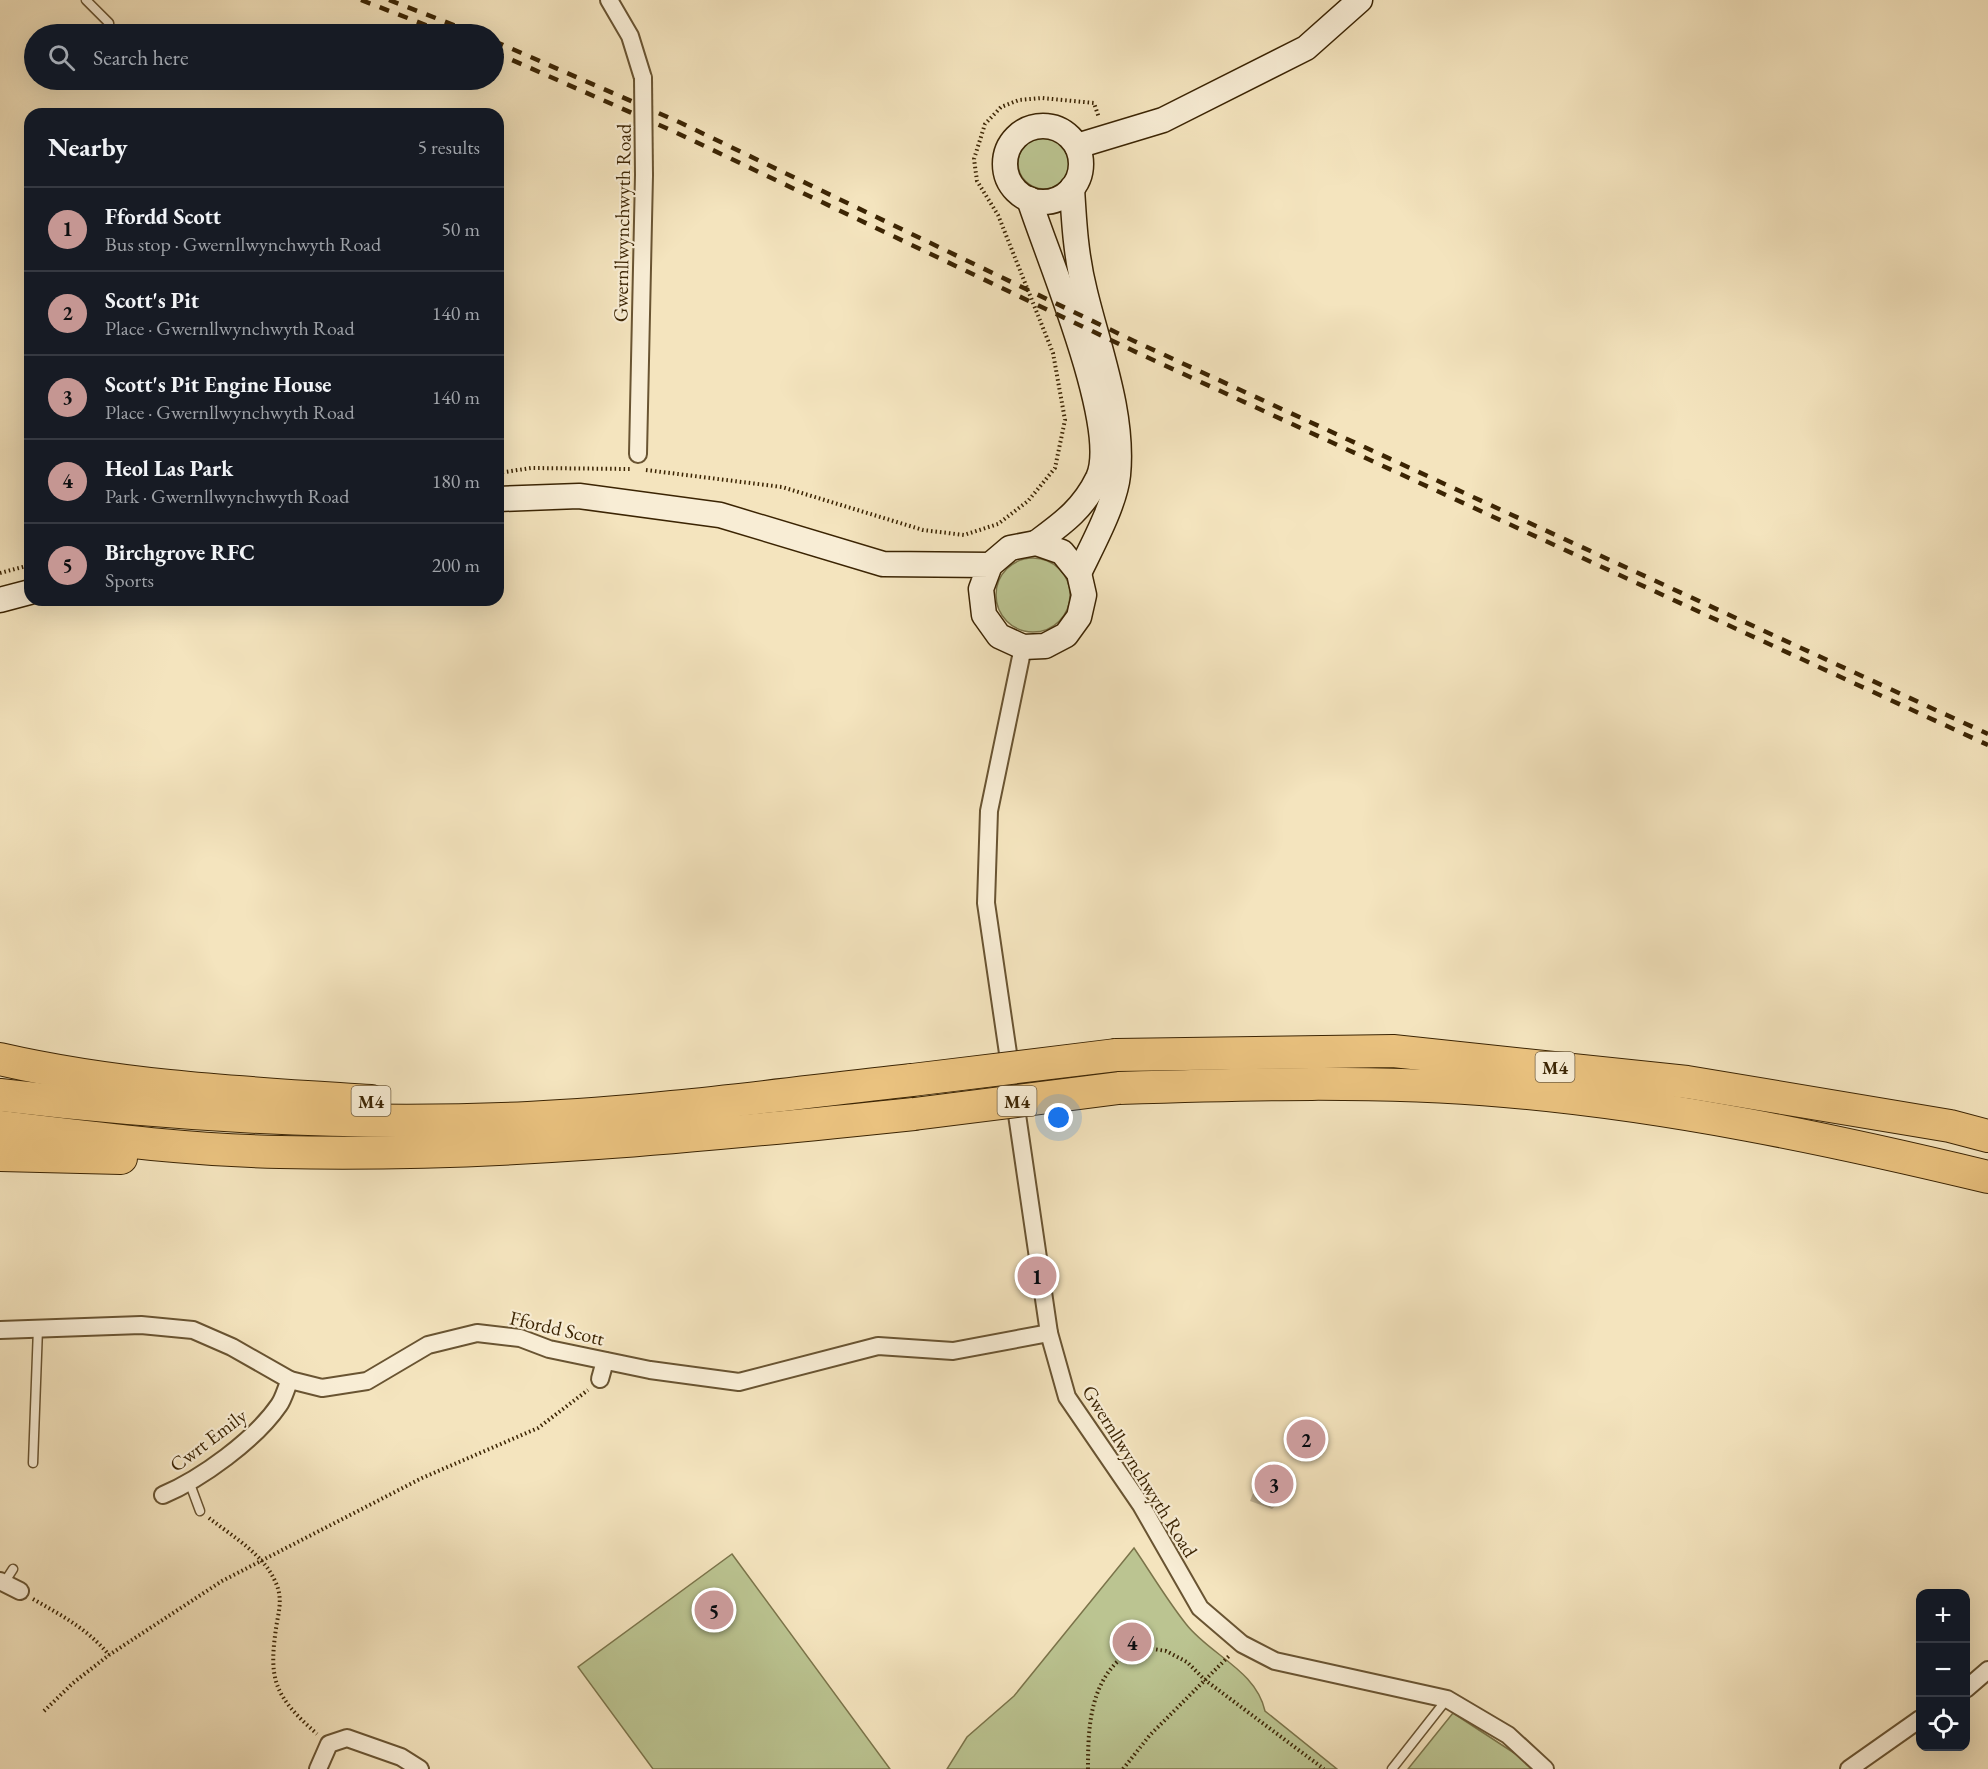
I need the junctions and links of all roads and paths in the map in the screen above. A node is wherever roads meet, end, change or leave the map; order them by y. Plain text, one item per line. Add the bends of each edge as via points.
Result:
1 (86, 0) edge
2 (609, 0) edge
3 (1360, 0) edge
4 (109, 24) edge
5 (1105, 138) junction
6 (1077, 146) junction
7 (1072, 188) junction
8 (1029, 199) junction
9 (638, 454) dead end
10 (504, 472) edge
11 (504, 499) edge
12 (1036, 543) junction
13 (990, 565) junction
14 (24, 567) edge
15 (0, 573) edge
16 (1080, 573) junction
17 (24, 594) edge
18 (0, 600) edge
19 (1023, 646) junction
20 (0, 1059) edge
21 (0, 1095) edge
22 (744, 1098) junction
23 (0, 1127) edge
24 (1988, 1136) edge
25 (278, 1152) junction
26 (0, 1155) edge
27 (1988, 1177) edge
28 (38, 1328) junction
29 (0, 1330) edge
30 (1049, 1333) junction
31 (604, 1361) junction
32 (600, 1379) joint
33 (290, 1380) junction
34 (33, 1463) dead end
35 (190, 1484) junction
36 (163, 1495) dead end
37 (200, 1511) joint
38 (261, 1561) junction
39 (6, 1578) edge
40 (20, 1591) joint
41 (1242, 1644) junction
42 (110, 1655) junction
43 (1988, 1670) edge
44 (1205, 1680) junction
45 (1970, 1685) edge
46 (1448, 1699) junction
47 (44, 1711) dead end
48 (1916, 1722) edge
49 (329, 1744) junction
50 (318, 1769) edge
51 (420, 1769) edge
52 (1088, 1769) edge
53 (1123, 1769) edge
54 (1324, 1769) edge
55 (1392, 1769) edge
56 (1545, 1769) edge
57 (1850, 1769) edge

1 - 4 lane
2 - 9 street, Gwernllwynchwyth Road, bridge via 630,36 643,78
3 - 5 main road via 1306,48 1163,120
5 - 6 main road
5 - 10 path via 1094,103 1019,100 1001,107 985,124 974,159 978,182 998,215 1053,353 1065,420 1055,468 1028,501 999,524 964,535 923,530 782,487 636,469 531,468
6 - 7 main road via 1080,172
6 - 8 main road via 1060,129 1048,126 1024,130 1015,138 1006,153 1005,171 1018,193
7 - 8 main road via 1055,200
7 - 16 main road via 1076,251 1107,373 1117,434 1118,477
8 - 12 main road via 1092,378 1101,441 1099,476 1075,514
11 - 13 main road via 579,496 720,516 883,564
12 - 13 main road via 1010,548
12 - 16 main road via 1062,552
13 - 19 main road via 981,589 984,615 999,636
14 - 15 path
16 - 19 main road via 1082,606 1066,635 1045,646
17 - 18 main road
19 - 30 street, Gwernllwynchwyth Road via 989,811 986,903
20 - 22 highway, M4 via 113,1080 385,1102 528,1108
21 - 22 highway, M4 via 170,1113 375,1121 528,1118
22 - 24 highway, M4, bridge via 1116,1055 1393,1051 1687,1082 1950,1126
23 - 25 highway, M4 via 169,1146
25 - 26 highway, M4 via 114,1159
25 - 27 highway, M4, bridge via 541,1148 914,1114 1119,1088 1310,1082 1505,1091 1667,1111
28 - 29 street, Ffordd Scott
28 - 33 street, Ffordd Scott via 141,1325 193,1330
28 - 34 lane
30 - 31 street, Ffordd Scott via 953,1351 878,1346 739,1382
30 - 41 street, Gwernllwynchwyth Road via 1067,1397 1141,1505 1200,1608
31 - 32 street
31 - 33 street, Ffordd Scott via 520,1338 477,1333 428,1345 367,1381 322,1388
32 - 38 path via 538,1428 422,1478
33 - 35 street, Cwrt Emily via 280,1404 254,1435
35 - 36 street, Cwrt Emily
35 - 37 lane
37 - 38 path
38 - 42 path via 222,1581
38 - 49 path via 275,1581 281,1600 273,1650 277,1688 294,1713
39 - 40 street
40 - 42 path via 67,1618
41 - 44 path
41 - 46 street, Gwernllwynchwyth Road via 1275,1661
42 - 47 path
43 - 45 street
44 - 52 path via 1187,1662 1166,1651 1142,1647 1118,1661 1100,1686 1091,1712
44 - 53 path via 1150,1735
44 - 54 path
46 - 55 lane
46 - 56 street, Gwernllwynchwyth Road via 1508,1735
48 - 57 street
49 - 50 street
49 - 51 street via 347,1738 401,1757

